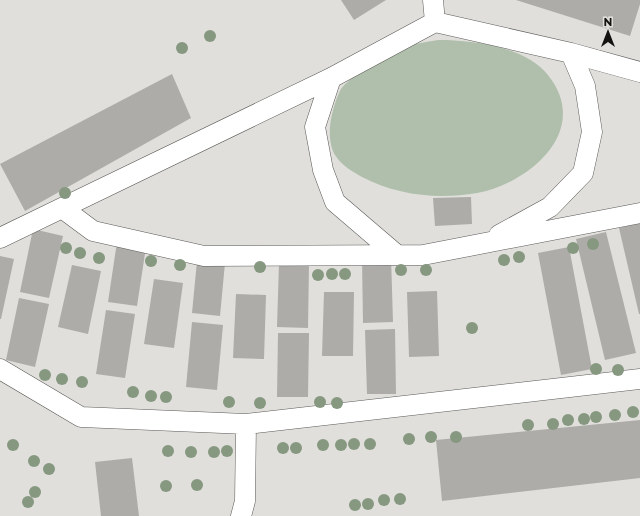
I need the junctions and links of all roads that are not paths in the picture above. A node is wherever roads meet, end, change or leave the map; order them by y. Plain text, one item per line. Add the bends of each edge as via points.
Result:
1 (433, 0) edge
2 (435, 22) junction
3 (571, 53) junction
4 (640, 72) edge
5 (331, 78) junction
6 (62, 208) junction
7 (640, 213) edge
8 (0, 238) edge
9 (483, 244) junction
10 (397, 255) junction
11 (0, 369) edge
12 (640, 379) edge
13 (246, 424) junction
14 (241, 516) edge

1 - 2 lane
2 - 3 lane
2 - 5 lane
3 - 4 lane
3 - 9 lane via 585,86 592,132 582,173 550,207
5 - 6 lane
5 - 10 lane via 315,127 323,170 332,196 335,202
6 - 8 lane
6 - 10 lane via 93,230 204,256
7 - 9 lane
9 - 10 lane via 423,255
11 - 13 lane via 81,417
12 - 13 lane
13 - 14 lane via 245,501

